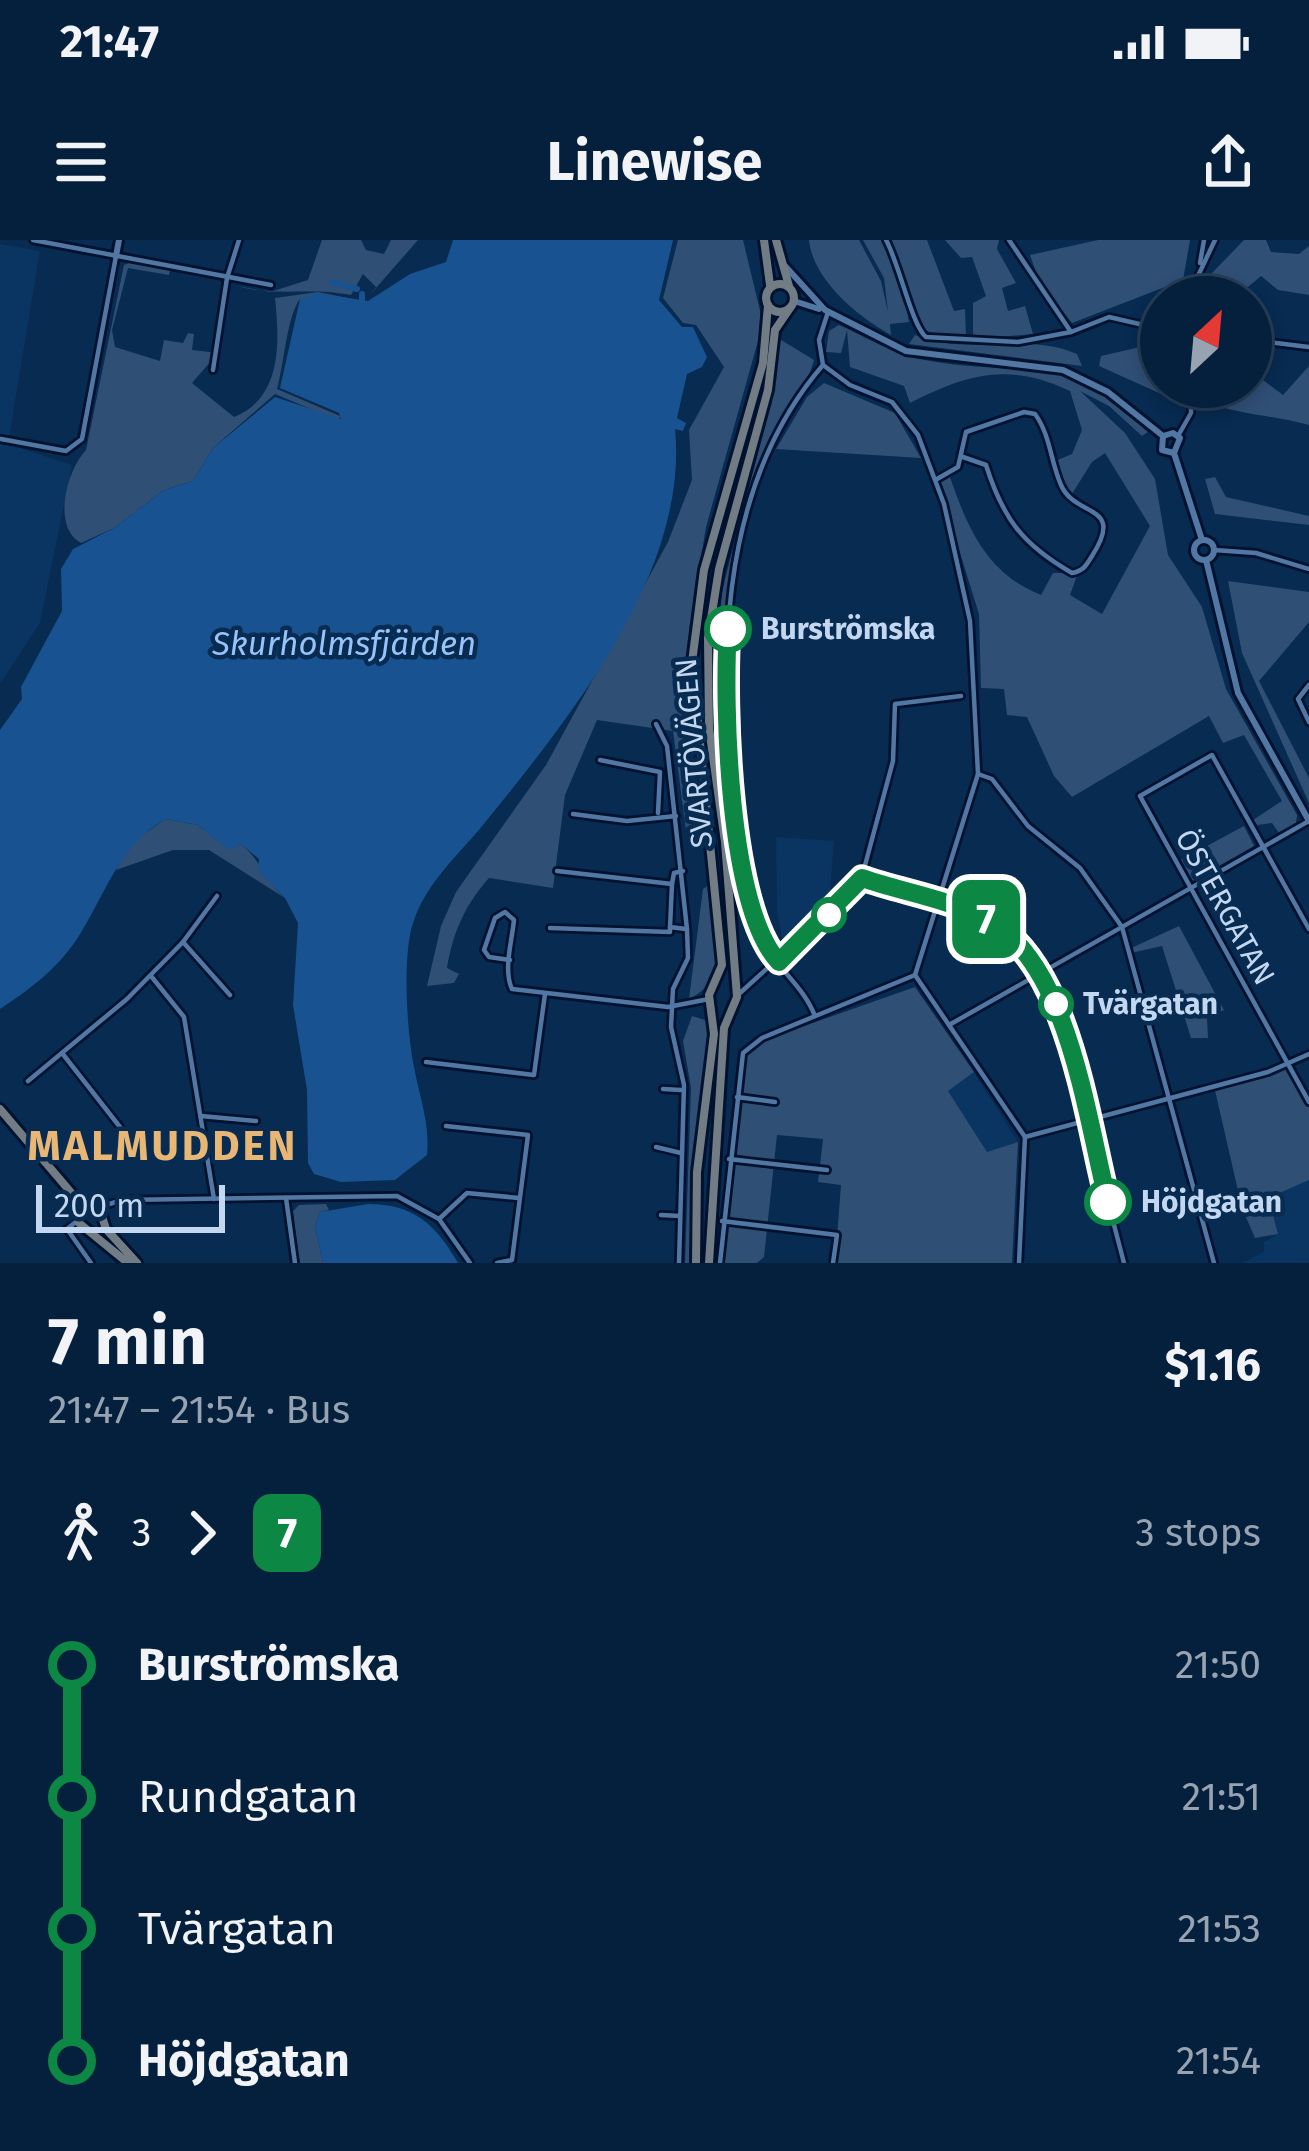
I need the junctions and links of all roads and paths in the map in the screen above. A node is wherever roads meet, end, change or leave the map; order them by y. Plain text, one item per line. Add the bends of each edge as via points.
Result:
1 (33, 240) edge
2 (119, 240) edge
3 (239, 240) edge
4 (764, 240) edge
5 (778, 240) edge
6 (886, 240) edge
7 (1009, 240) edge
8 (1204, 240) edge
9 (1215, 240) edge
10 (116, 256) junction
11 (1199, 269) junction
12 (1196, 276) edge
13 (227, 278) junction
14 (271, 285) dead end
15 (770, 287) junction
16 (790, 287) junction
17 (792, 304) junction
18 (768, 305) junction
19 (828, 312) junction
20 (1140, 324) edge
21 (772, 329) junction
22 (1071, 332) junction
23 (770, 343) junction
24 (1272, 343) edge
25 (1309, 347) edge
26 (823, 365) junction
27 (214, 370) dead end
28 (1191, 408) edge
29 (1162, 436) junction
30 (1178, 436) junction
31 (1, 439) edge
32 (1174, 453) junction
33 (963, 457) junction
34 (937, 478) junction
35 (1202, 540) junction
36 (1214, 550) junction
37 (1207, 560) junction
38 (1309, 569) edge
39 (1309, 685) edge
40 (961, 696) dead end
41 (1309, 722) edge
42 (656, 724) dead end
43 (600, 760) dead end
44 (978, 774) junction
45 (660, 780) junction
46 (671, 780) junction
47 (573, 814) dead end
48 (658, 815) junction
49 (676, 816) junction
50 (1309, 821) edge
51 (1264, 847) junction
52 (556, 871) dead end
53 (683, 871) junction
54 (862, 878) junction
55 (672, 884) junction
56 (1190, 889) junction
57 (218, 896) dead end
58 (940, 903) junction
59 (1122, 927) junction
60 (550, 928) dead end
61 (670, 928) junction
62 (687, 929) junction
63 (1309, 929) edge
64 (183, 942) junction
65 (510, 961) junction
66 (779, 962) junction
67 (1043, 972) junction
68 (151, 976) junction
69 (915, 976) junction
70 (714, 986) junction
71 (736, 991) junction
72 (230, 994) dead end
73 (544, 994) junction
74 (710, 1001) junction
75 (734, 1006) junction
76 (673, 1007) junction
77 (815, 1016) junction
78 (949, 1025) junction
79 (62, 1053) junction
80 (1309, 1054) edge
81 (426, 1062) dead end
82 (1289, 1065) junction
83 (28, 1081) dead end
84 (663, 1089) dead end
85 (684, 1090) junction
86 (737, 1096) junction
87 (1171, 1096) junction
88 (775, 1102) dead end
89 (1309, 1102) edge
90 (0, 1109) edge
91 (201, 1116) junction
92 (1086, 1120) junction
93 (256, 1121) dead end
94 (446, 1126) dead end
95 (127, 1136) dead end
96 (1025, 1136) junction
97 (656, 1148) dead end
98 (682, 1153) junction
99 (729, 1159) junction
100 (827, 1170) dead end
101 (286, 1198) junction
102 (520, 1198) junction
103 (214, 1199) junction
104 (80, 1203) junction
105 (101, 1211) junction
106 (661, 1216) dead end
107 (680, 1216) junction
108 (439, 1219) junction
109 (722, 1221) junction
110 (81, 1224) junction
111 (91, 1263) edge
112 (128, 1263) edge
113 (137, 1263) edge
114 (295, 1263) edge
115 (470, 1263) edge
116 (497, 1263) edge
117 (679, 1263) edge
118 (696, 1263) edge
119 (709, 1263) edge
120 (720, 1263) edge
121 (833, 1263) edge
122 (1018, 1263) edge
123 (1124, 1263) edge
124 (1214, 1263) edge

1 - 10 street
2 - 10 street
3 - 13 street
4 - 15 main road
5 - 16 main road
5 - 19 street via 791,276
6 - 22 street via 923,335 988,344
7 - 22 street
8 - 11 street
9 - 11 street
10 - 13 street
10 - 31 street via 82,439 66,451
11 - 12 street
13 - 14 street
13 - 27 street
15 - 16 main road
15 - 18 main road
16 - 17 main road
17 - 18 main road via 779,312
17 - 19 street
17 - 21 main road, SVARTÖVÄGEN
18 - 21 main road, SVARTÖVÄGEN
19 - 26 street via 819,340
19 - 29 street via 906,351 1063,370 1108,392
20 - 22 street via 1109,317
21 - 23 main road, SVARTÖVÄGEN
23 - 70 main road, SVARTÖVÄGEN via 704,570 692,662 722,957
23 - 71 main road, SVARTÖVÄGEN via 768,390 708,638 709,728
24 - 25 street
26 - 34 street via 902,410
26 - 66 street via 772,443 729,618 725,696 735,805 754,921
28 - 30 street
29 - 30 street
29 - 32 street via 1162,450
30 - 32 street
32 - 35 street
33 - 33 street via 966,432 1024,412 1038,417 1063,492 1104,525 1084,568 1072,573 1021,538 986,465
33 - 34 street
34 - 44 street via 970,621
35 - 36 street
35 - 37 street via 1194,553
36 - 37 street
36 - 38 street
37 - 50 street via 1238,693
39 - 41 street via 1298,699
40 - 54 street via 895,704 893,761
42 - 46 street
43 - 45 street via 659,771
44 - 58 street
44 - 59 street via 1085,874
45 - 46 street
45 - 48 street
46 - 49 street
47 - 48 street via 627,821
48 - 49 street
49 - 53 street
50 - 51 street
51 - 56 street
51 - 56 street, ÖSTERGATAN via 1212,755 1140,796
51 - 63 street
52 - 55 street
53 - 55 street
53 - 62 street
54 - 58 street
54 - 66 street
55 - 61 street
56 - 59 street
56 - 82 street, ÖSTERGATAN
57 - 64 street
58 - 67 street via 996,925
58 - 69 street
59 - 67 street
59 - 87 street
60 - 61 street
61 - 62 street
62 - 76 street via 688,958
64 - 68 street
64 - 72 street
65 - 65 street via 484,954 495,918 505,912 514,920
65 - 73 street via 512,989
66 - 71 street
66 - 77 street
67 - 78 street
67 - 92 street
68 - 79 street
68 - 91 street via 181,1007
69 - 77 street
69 - 78 street
70 - 71 main road
70 - 74 main road
71 - 75 main road
73 - 76 street
73 - 81 street via 534,1075
74 - 75 main road via 722,1011
74 - 76 street
74 - 118 main road
75 - 119 main road via 724,1028
76 - 85 street
77 - 86 street via 746,1048
78 - 96 street
79 - 83 street
79 - 95 street
80 - 82 street
82 - 87 street
82 - 89 street, ÖSTERGATAN
84 - 85 street
85 - 98 street
86 - 88 street
86 - 99 street
87 - 92 street
87 - 124 street
90 - 104 main road
91 - 93 street
91 - 103 street
92 - 96 street
92 - 123 street
94 - 102 street via 528,1136
96 - 122 street
97 - 98 street
98 - 107 street
99 - 100 street
99 - 109 street
101 - 103 street
101 - 108 street via 397,1196
101 - 114 street
102 - 108 street via 467,1193
102 - 116 street via 512,1260
103 - 105 street via 122,1200
104 - 105 main road via 89,1200
104 - 110 main road
105 - 110 main road via 97,1225
105 - 113 main road via 106,1229
106 - 107 street
107 - 117 street
108 - 115 street
109 - 120 street
109 - 121 street via 837,1235
110 - 111 street via 67,1229
110 - 112 main road

